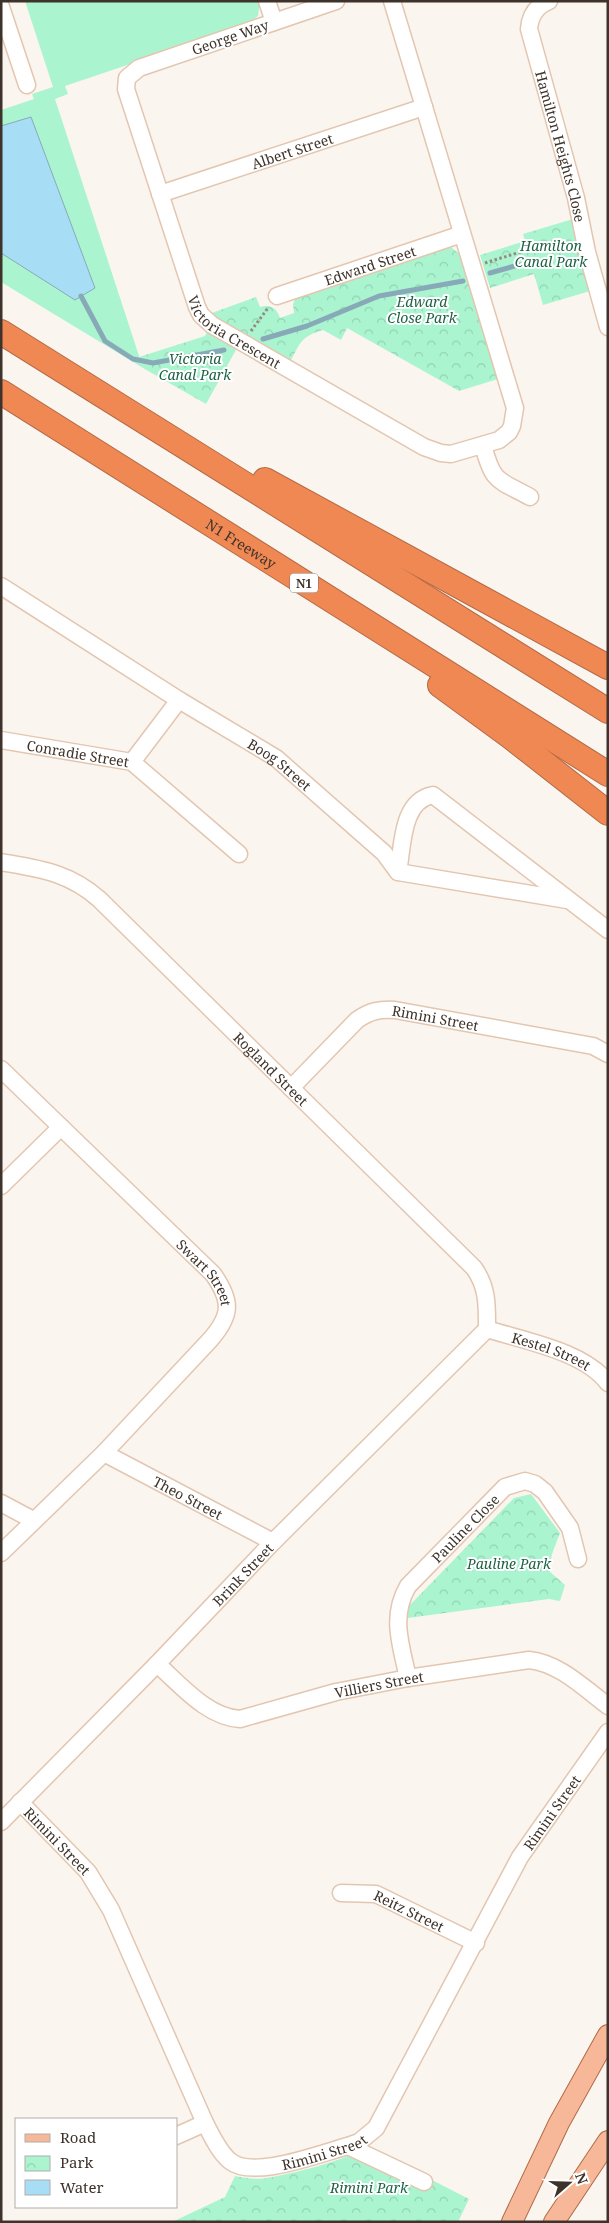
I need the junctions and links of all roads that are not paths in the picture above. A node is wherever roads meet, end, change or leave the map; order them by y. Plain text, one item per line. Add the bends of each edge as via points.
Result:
1 (267, 1) edge
2 (336, 1) edge
3 (392, 1) edge
4 (549, 1) edge
5 (1, 7) edge
6 (274, 22) junction
7 (5, 30) edge
8 (127, 78) joint
9 (27, 85) dead end
10 (424, 107) junction
11 (160, 194) junction
12 (462, 234) junction
13 (277, 296) road end
14 (608, 327) edge
15 (1, 332) edge
16 (1, 392) edge
17 (112, 402) junction
18 (483, 444) junction
19 (166, 496) junction
20 (530, 497) dead end
21 (1, 586) edge
22 (608, 667) edge
23 (179, 700) junction
24 (608, 711) edge
25 (1, 740) edge
26 (132, 762) junction
27 (608, 774) edge
28 (608, 813) edge
29 (239, 854) dead end
30 (1, 862) edge
31 (398, 872) junction
32 (567, 900) junction
33 (608, 930) edge
34 (608, 1054) edge
35 (1, 1069) edge
36 (291, 1088) junction
37 (61, 1127) junction
38 (1, 1186) edge
39 (487, 1329) junction
40 (608, 1383) edge
41 (104, 1453) junction
42 (1, 1503) edge
43 (33, 1520) junction
44 (272, 1542) junction
45 (1, 1553) edge
46 (578, 1559) dead end
47 (157, 1664) junction
48 (408, 1678) junction
49 (608, 1706) edge
50 (608, 1732) edge
51 (20, 1802) junction
52 (1, 1822) edge
53 (341, 1893) dead end
54 (476, 1943) junction
55 (608, 2036) edge
56 (205, 2123) junction
57 (178, 2135) edge
58 (608, 2141) edge
59 (348, 2146) junction
60 (424, 2182) dead end
61 (512, 2222) edge
62 (554, 2222) edge

1 - 6 street
2 - 6 street, George Way
3 - 10 street, Victoria Crescent
4 - 14 street, Hamilton Heights Close via 536,9 529,29
5 - 7 street
6 - 8 street, George Way via 139,68
7 - 9 street
8 - 11 street, Victoria Crescent via 126,89
10 - 11 street, Albert Street
10 - 12 street, Victoria Crescent
11 - 18 street, Victoria Crescent via 199,311 207,322 432,451 451,454
12 - 13 street, Edward Street
12 - 18 street, Victoria Crescent via 515,414 512,426 504,436
15 - 17 highway
16 - 19 highway, N1 Freeway / N1
17 - 22 highway via 239,466
17 - 24 highway
18 - 20 street via 493,474
19 - 27 highway, N1 Freeway / N1
19 - 28 highway via 429,677
21 - 23 street, Boog Street
23 - 26 street
23 - 31 street, Boog Street via 291,769 384,853
25 - 26 street, Conradie Street
26 - 29 street, Conradie Street
30 - 36 street, Rogland Street via 48,870 89,890
31 - 32 street
31 - 32 street via 408,815 419,801 433,795
32 - 33 street
34 - 36 street, Rimini Street via 593,1046 381,1009 357,1020
35 - 37 street, Swart Street
36 - 39 street, Rogland Street via 474,1268 487,1296
37 - 38 street
37 - 41 street, Swart Street via 213,1274 227,1301 227,1315 220,1328
39 - 40 street, Kestel Street via 580,1359
39 - 44 street, Brink Street
41 - 43 street, Swart Street
41 - 44 street, Theo Street
42 - 43 street
43 - 45 street, Swart Street
44 - 47 street, Brink Street
46 - 48 street, Pauline Close via 570,1528 545,1492 535,1484 525,1482 505,1487 408,1586 400,1600 399,1634
47 - 48 street, Villiers Street via 212,1712 240,1719 336,1692
47 - 51 street, Brink Street
48 - 49 street, Villiers Street via 528,1660 541,1661
50 - 54 street, Rimini Street via 520,1857
51 - 52 street, Brink Street
51 - 56 street, Rimini Street via 88,1872 99,1889
53 - 54 street, Reitz Street via 376,1894
54 - 59 street, Rimini Street via 383,2119 368,2136
55 - 61 main road via 558,2123
56 - 57 street
56 - 59 street, Rimini Street via 220,2150 231,2162 245,2169 264,2169
58 - 62 main road
59 - 60 street

